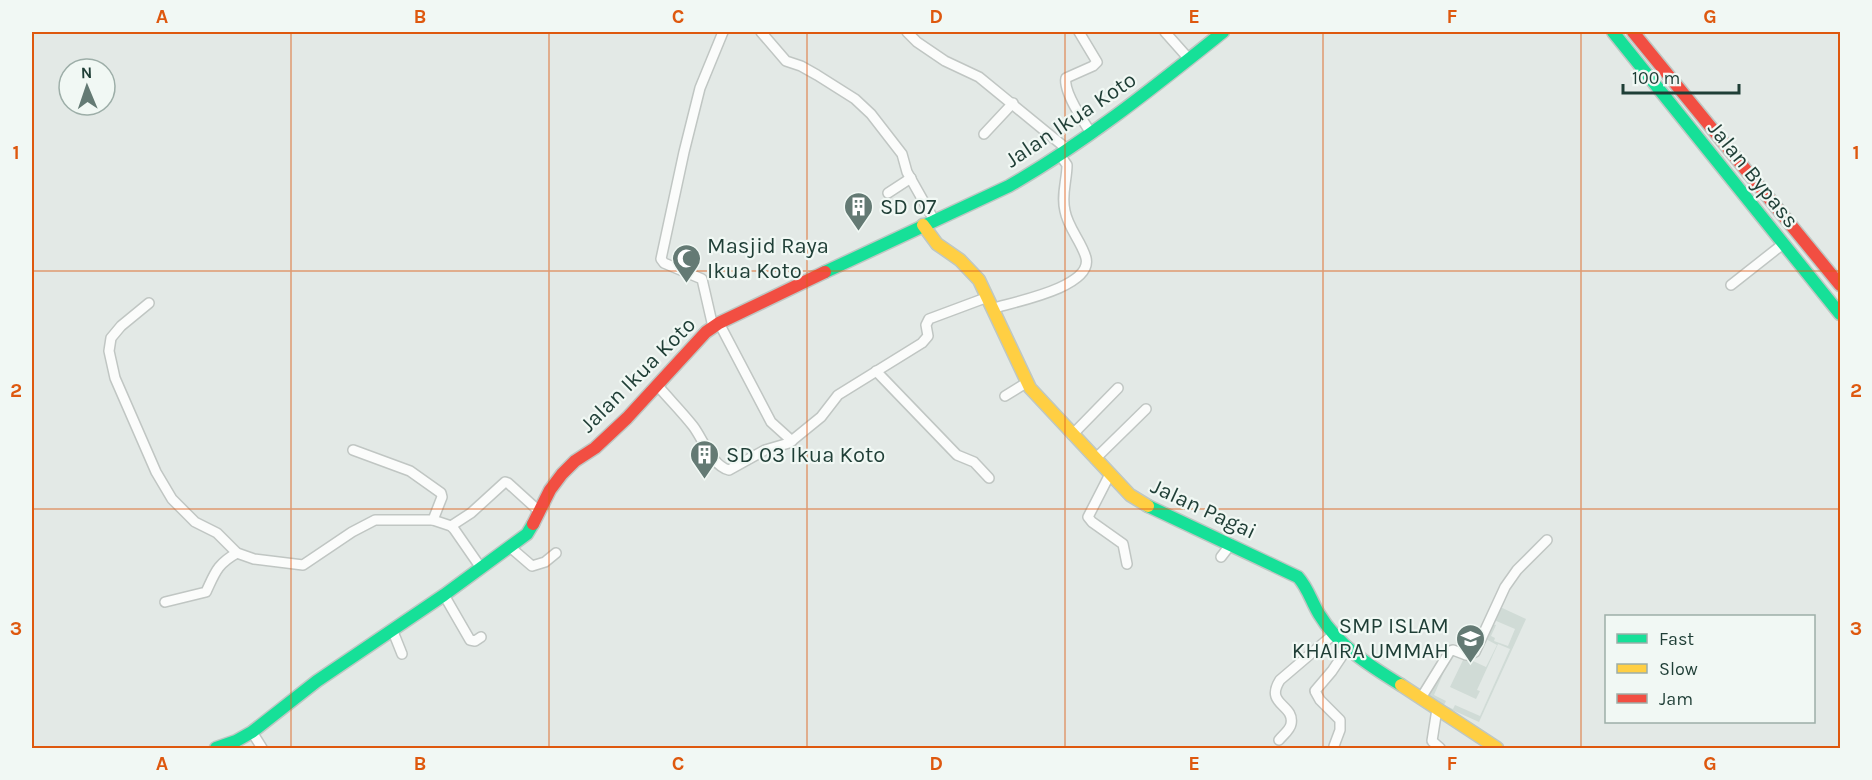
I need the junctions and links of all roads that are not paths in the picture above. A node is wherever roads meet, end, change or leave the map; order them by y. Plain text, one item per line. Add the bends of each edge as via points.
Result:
1 (723, 32) edge
2 (761, 32) edge
3 (907, 32) edge
4 (1079, 32) edge
5 (1165, 32) edge
6 (1223, 32) edge
7 (1613, 32) edge
8 (1633, 32) edge
9 (1189, 59) junction
10 (1012, 103) junction
11 (1091, 133) junction
12 (984, 134) dead end
13 (1064, 152) junction
14 (911, 178) junction
15 (888, 193) dead end
16 (929, 222) junction
17 (1783, 244) junction
18 (1731, 285) dead end
19 (1840, 285) edge
20 (987, 297) junction
21 (149, 303) dead end
22 (994, 308) junction
23 (1840, 314) edge
24 (716, 325) junction
25 (876, 371) junction
26 (1026, 383) junction
27 (658, 386) junction
28 (1118, 388) dead end
29 (1005, 396) dead end
30 (1146, 410) dead end
31 (1072, 435) junction
32 (792, 441) junction
33 (353, 450) dead end
34 (1095, 459) junction
35 (1110, 474) junction
36 (989, 478) dead end
37 (540, 512) junction
38 (433, 520) junction
39 (451, 526) junction
40 (1547, 540) dead end
41 (1231, 544) junction
42 (510, 547) junction
43 (556, 552) dead end
44 (237, 553) junction
45 (1221, 557) dead end
46 (1127, 564) dead end
47 (481, 568) junction
48 (444, 595) junction
49 (165, 602) dead end
50 (392, 629) junction
51 (1334, 634) junction
52 (481, 637) dead end
53 (1348, 647) junction
54 (402, 654) dead end
55 (1421, 699) junction
56 (1437, 709) junction
57 (252, 732) junction
58 (1279, 740) dead end
59 (1429, 745) edge
60 (1334, 746) dead end
61 (216, 748) edge
62 (262, 748) edge
63 (1440, 748) edge
64 (1497, 748) edge

1 - 24 street via 700,88 661,259 702,279
2 - 14 street via 786,61 809,70 866,108 902,154
3 - 10 street via 945,61 979,77
4 - 11 street via 1097,62 1065,82
5 - 9 street
6 - 9 main road, Jalan Ikua Koto
7 - 17 main road, Jalan Bypass
8 - 19 main road
9 - 11 main road, Jalan Ikua Koto
10 - 12 street
10 - 13 street
11 - 13 main road, Jalan Ikua Koto
13 - 16 main road, Jalan Ikua Koto via 1009,186
13 - 22 street via 1065,212 1086,255 1084,271 1059,289
14 - 15 street
14 - 16 street
16 - 20 main road, Jalan Pagai via 938,244 971,270
16 - 24 main road, Jalan Ikua Koto
17 - 18 street
17 - 23 main road, Jalan Bypass
20 - 22 main road, Jalan Pagai
20 - 25 street via 929,319 926,340
21 - 44 street via 111,338 109,351 115,378 172,499
22 - 26 main road, Jalan Pagai
24 - 27 main road, Jalan Ikua Koto via 692,345
24 - 32 street via 765,412
25 - 32 street via 838,395 821,417
25 - 36 street via 957,455 974,462
26 - 29 street
26 - 31 main road, Jalan Pagai
27 - 32 street via 725,469
27 - 37 main road, Jalan Ikua Koto via 595,448 562,474
28 - 31 street
30 - 34 street
31 - 34 main road, Jalan Pagai
33 - 38 street via 410,471 441,493
34 - 35 main road, Jalan Pagai
35 - 41 main road, Jalan Pagai via 1140,502
35 - 46 street via 1088,517 1123,544
37 - 39 street via 505,482
37 - 42 main road, Jalan Ikua Koto via 527,534
38 - 39 street
38 - 44 street via 375,520 303,565
39 - 47 street
40 - 55 street via 1505,587 1475,652 1466,655 1450,651
41 - 45 street
41 - 51 main road, Jalan Pagai via 1298,577
42 - 43 street via 532,566
42 - 47 main road, Jalan Ikua Koto
44 - 49 street via 220,564 206,592
47 - 48 main road, Jalan Ikua Koto
48 - 50 main road, Jalan Ikua Koto
48 - 52 street via 470,640
50 - 54 street
50 - 57 main road, Jalan Ikua Koto
51 - 53 main road, Jalan Pagai
51 - 58 street via 1276,685 1276,700 1289,712 1292,721
53 - 55 main road, Jalan Pagai via 1369,667
53 - 60 street via 1315,691 1340,720
55 - 56 main road, Jalan Pagai
56 - 59 street
56 - 64 main road, Jalan Pagai
57 - 61 main road, Jalan Ikua Koto
57 - 62 street
59 - 63 street

